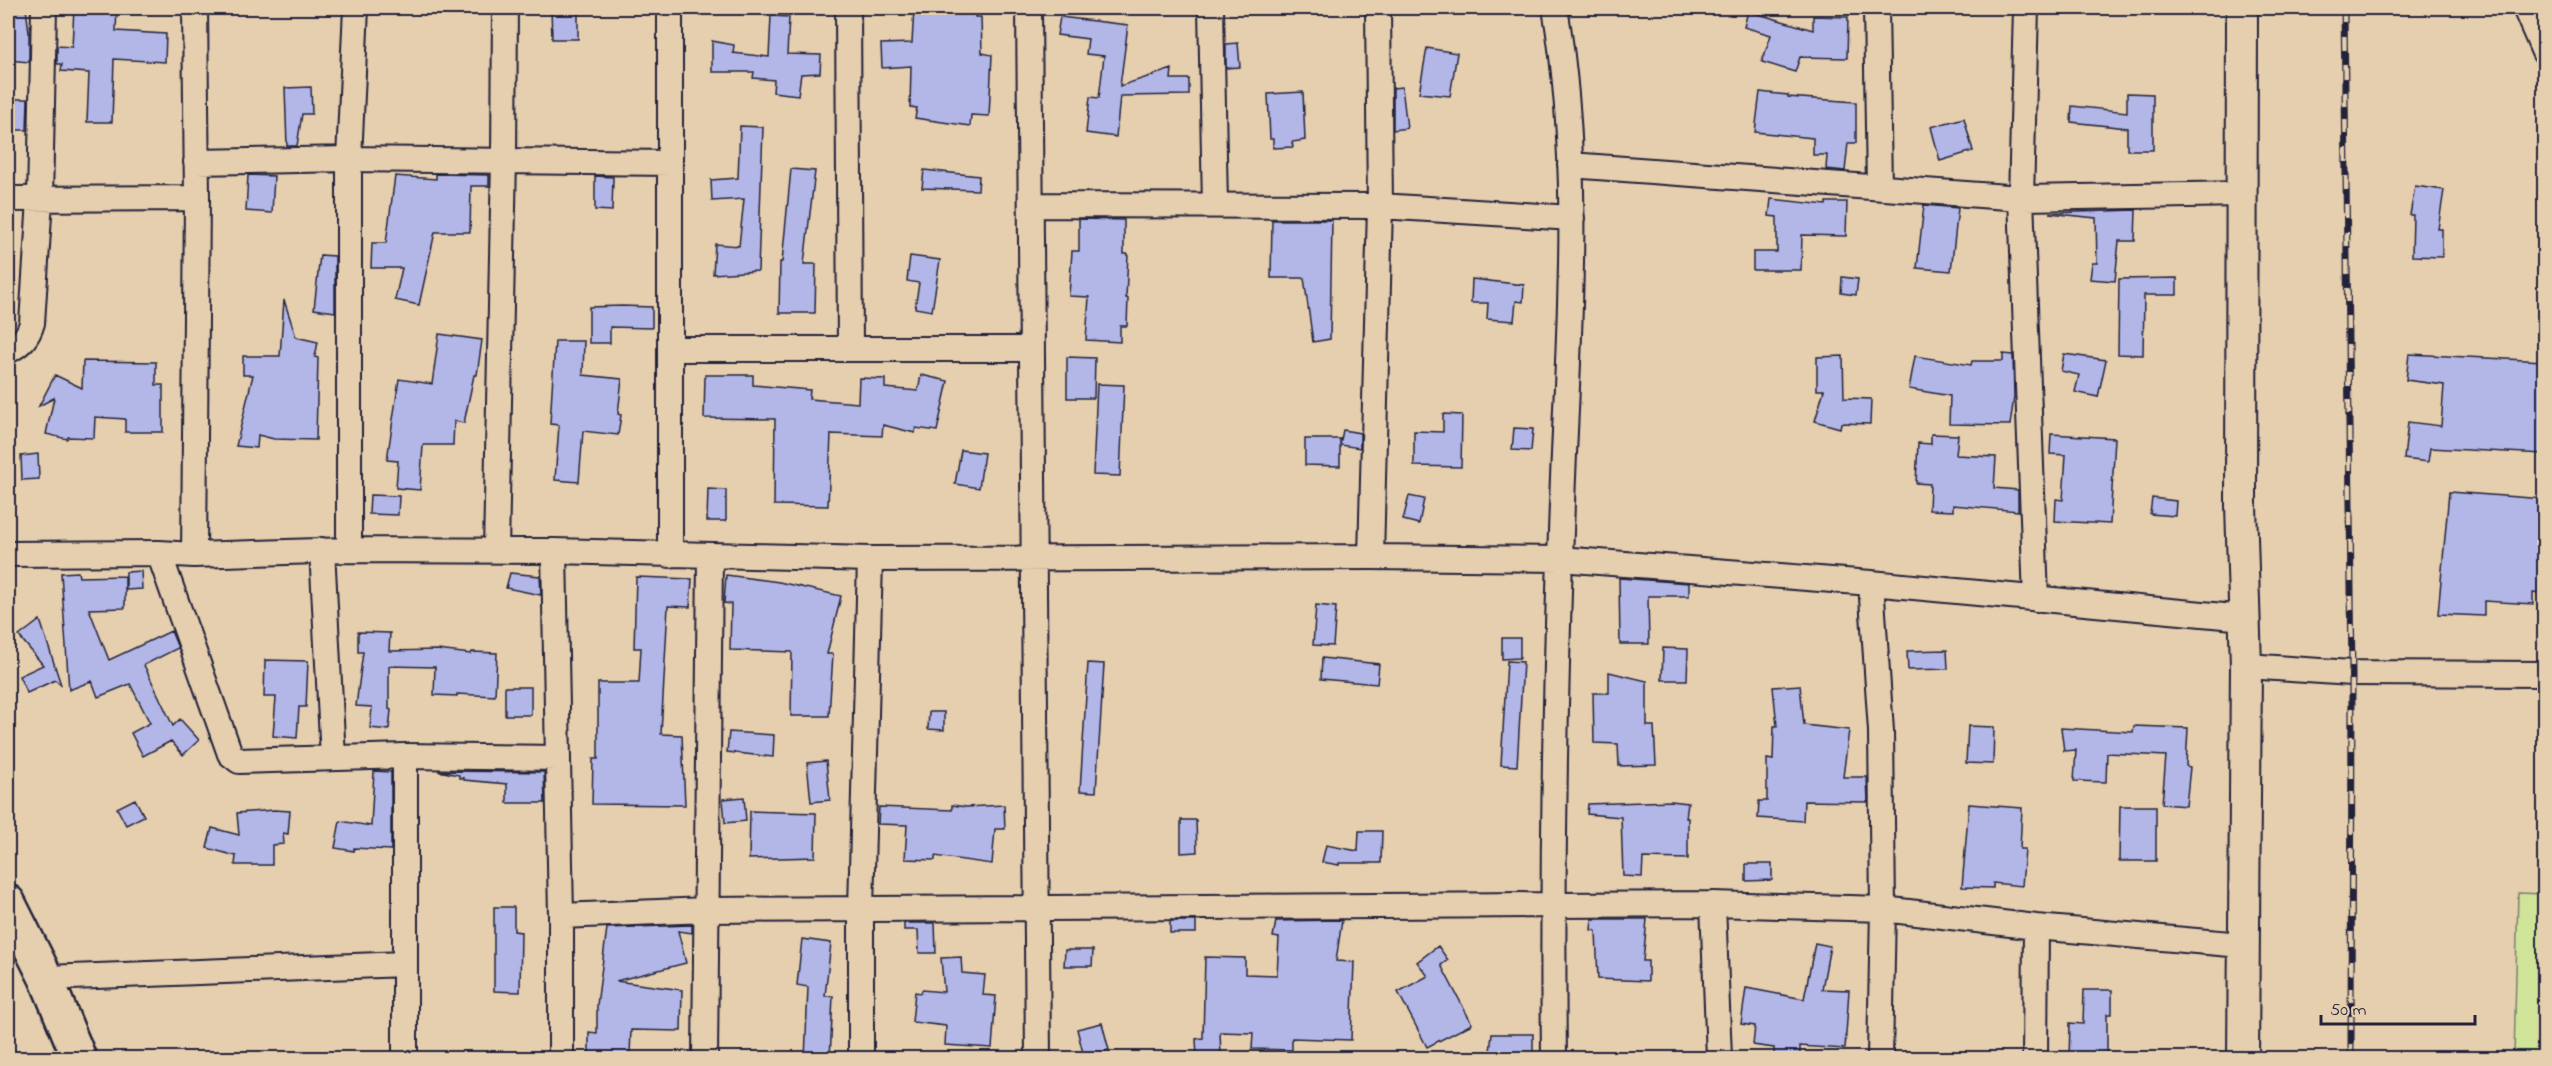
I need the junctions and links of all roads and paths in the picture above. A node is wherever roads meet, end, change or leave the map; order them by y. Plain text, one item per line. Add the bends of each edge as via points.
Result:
1 (44, 8) edge
2 (195, 8) edge
3 (356, 8) edge
4 (505, 8) edge
5 (670, 8) edge
6 (848, 8) edge
7 (1029, 8) edge
8 (1211, 8) edge
9 (1378, 8) edge
10 (1555, 8) edge
11 (1876, 8) edge
12 (2026, 8) edge
13 (2242, 8) edge
14 (2525, 8) edge
15 (2544, 52) edge
16 (349, 159) junction
17 (504, 159) junction
18 (196, 162) junction
19 (670, 163) junction
20 (1570, 165) junction
21 (1879, 187) junction
22 (2243, 194) junction
23 (197, 198) junction
24 (2021, 198) junction
25 (8, 199) edge
26 (40, 200) junction
27 (1031, 205) junction
28 (1215, 205) junction
29 (1380, 207) junction
30 (1572, 218) junction
31 (670, 349) junction
32 (850, 349) junction
33 (1032, 349) junction
34 (8, 351) edge
35 (322, 550) junction
36 (348, 550) junction
37 (495, 550) junction
38 (554, 551) junction
39 (159, 553) junction
40 (8, 555) edge
41 (194, 555) junction
42 (670, 555) junction
43 (710, 556) junction
44 (1371, 557) junction
45 (870, 559) junction
46 (1560, 559) junction
47 (1034, 560) junction
48 (1871, 583) junction
49 (2036, 599) junction
50 (2245, 618) junction
51 (2246, 666) junction
52 (2544, 674) edge
53 (405, 756) junction
54 (333, 758) junction
55 (558, 758) junction
56 (1552, 904) junction
57 (1713, 904) junction
58 (861, 909) junction
59 (1883, 909) junction
60 (706, 910) junction
61 (1037, 910) junction
62 (561, 916) junction
63 (11, 918) edge
64 (2036, 927) junction
65 (2242, 945) junction
66 (405, 964) junction
67 (46, 978) junction
68 (79, 1059) edge
69 (405, 1059) edge
70 (561, 1059) edge
71 (705, 1059) edge
72 (861, 1059) edge
73 (1038, 1059) edge
74 (1554, 1059) edge
75 (1719, 1059) edge
76 (1880, 1059) edge
77 (2035, 1059) edge
78 (2243, 1059) edge

1 - 26 street
2 - 18 street
3 - 16 street
4 - 17 street
5 - 19 street
6 - 32 street
7 - 27 street
8 - 28 street
9 - 29 street
10 - 20 street via 1568,98
11 - 21 street
12 - 24 street
13 - 22 street
14 - 15 street
16 - 17 street
16 - 18 street
16 - 36 street
17 - 19 street
17 - 37 street
18 - 23 street
19 - 31 street
20 - 21 street
20 - 30 street
21 - 24 street
22 - 24 street
22 - 50 street via 2241,505
23 - 26 street
23 - 41 street
24 - 49 street
25 - 26 street
26 - 34 street via 32,322 22,342
27 - 28 street
27 - 33 street
28 - 29 street
29 - 30 street
29 - 44 street
30 - 46 street
31 - 32 street
31 - 42 street
32 - 33 street
33 - 47 street
35 - 36 street
35 - 41 street
35 - 54 street
36 - 37 street
37 - 38 street
38 - 42 street
38 - 55 street
39 - 40 street
39 - 41 street
39 - 54 street via 230,754 239,761
42 - 43 street
43 - 45 street
43 - 60 street
44 - 46 street
44 - 47 street
45 - 47 street
45 - 58 street
46 - 48 street
46 - 56 street
47 - 61 street
48 - 49 street
48 - 59 street via 1881,731
49 - 50 street
50 - 51 street
51 - 52 street via 2352,673
51 - 65 street
53 - 54 street
53 - 55 street
53 - 66 street
55 - 62 street
56 - 57 street
56 - 61 street
56 - 74 street
57 - 59 street
57 - 75 street
58 - 60 street
58 - 61 street
58 - 72 street
59 - 64 street
59 - 76 street
60 - 62 street
60 - 71 street
61 - 73 street
62 - 70 street
63 - 67 highway
64 - 65 street
64 - 77 street
65 - 78 street
66 - 67 street
66 - 69 street
67 - 68 highway

